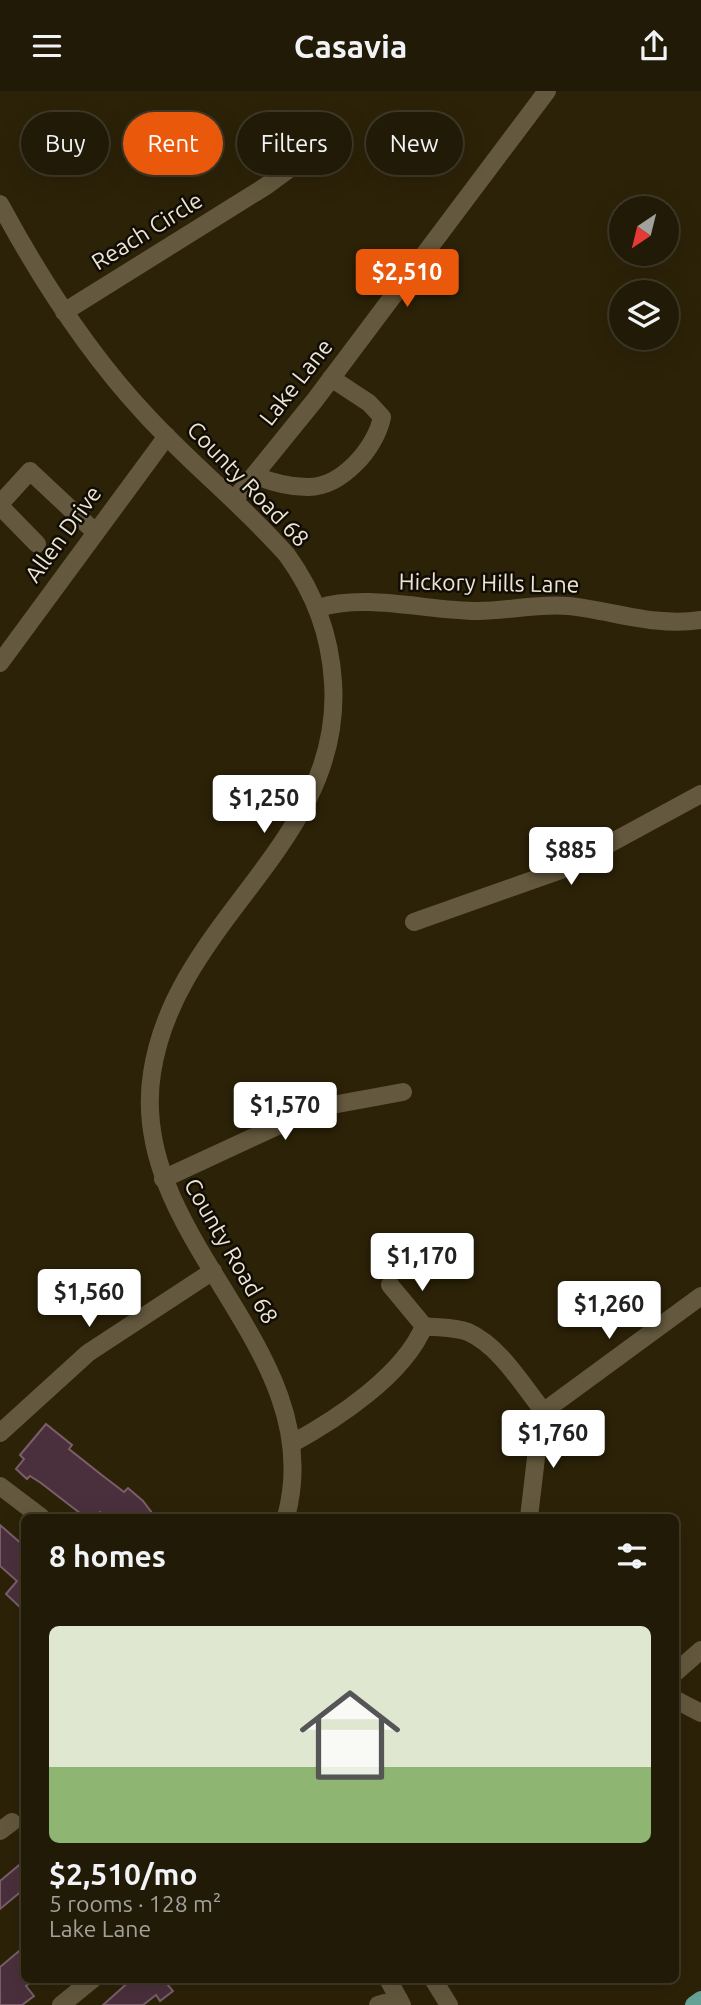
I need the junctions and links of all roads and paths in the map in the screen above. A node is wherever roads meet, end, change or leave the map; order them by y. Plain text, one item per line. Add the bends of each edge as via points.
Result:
1 (547, 91) edge
2 (281, 175) edge
3 (0, 204) edge
4 (64, 312) junction
5 (331, 378) junction
6 (167, 436) junction
7 (254, 475) junction
8 (234, 500) junction
9 (0, 505) edge
10 (94, 531) junction
11 (37, 544) dead end
12 (318, 608) junction
13 (701, 619) edge
14 (0, 663) edge
15 (701, 794) edge
16 (414, 922) dead end
17 (404, 1092) dead end
18 (163, 1179) junction
19 (213, 1271) junction
20 (390, 1285) dead end
21 (701, 1296) edge
22 (424, 1326) junction
23 (544, 1412) junction
24 (0, 1433) edge
25 (290, 1444) junction
26 (0, 1486) edge
27 (37, 1514) edge
28 (287, 1514) edge
29 (529, 1514) edge
30 (701, 1650) edge
31 (679, 1669) edge
32 (679, 1702) edge
33 (701, 1713) edge
34 (88, 1983) edge
35 (390, 1983) edge
36 (435, 1983) edge
37 (701, 2000) edge
38 (401, 2002) edge
39 (61, 2005) edge
40 (378, 2005) edge
41 (449, 2005) edge
42 (694, 2005) edge

1 - 5 street, Lake Lane
2 - 4 street, Reach Circle
3 - 4 street, County Road 68
4 - 6 street, County Road 68 via 119,384
5 - 7 street, Lake Lane
5 - 7 street via 382,417 379,432 352,467 309,488
6 - 8 street, County Road 68
6 - 10 street, Allen Drive
7 - 8 street, Lake Lane
8 - 12 street, County Road 68 via 287,555
9 - 10 street via 30,471
9 - 11 street
10 - 14 street, Allen Drive
12 - 13 street, Hickory Hills Lane via 350,603 480,611 547,605 655,622
12 - 18 street, County Road 68 via 332,658 335,705 328,750 305,811 200,954 165,1018 150,1097
15 - 16 street via 561,870
17 - 18 street via 316,1108
18 - 19 street, County Road 68
19 - 24 street via 88,1353
19 - 25 street, County Road 68 via 271,1376
20 - 22 street
21 - 23 street
22 - 23 street via 461,1330 477,1338
22 - 25 street via 409,1354 375,1385
23 - 29 street
25 - 28 street, County Road 68 via 293,1482
26 - 27 street
30 - 31 street
32 - 33 street
34 - 39 street
35 - 38 street
36 - 41 street
37 - 42 main road
38 - 40 street

